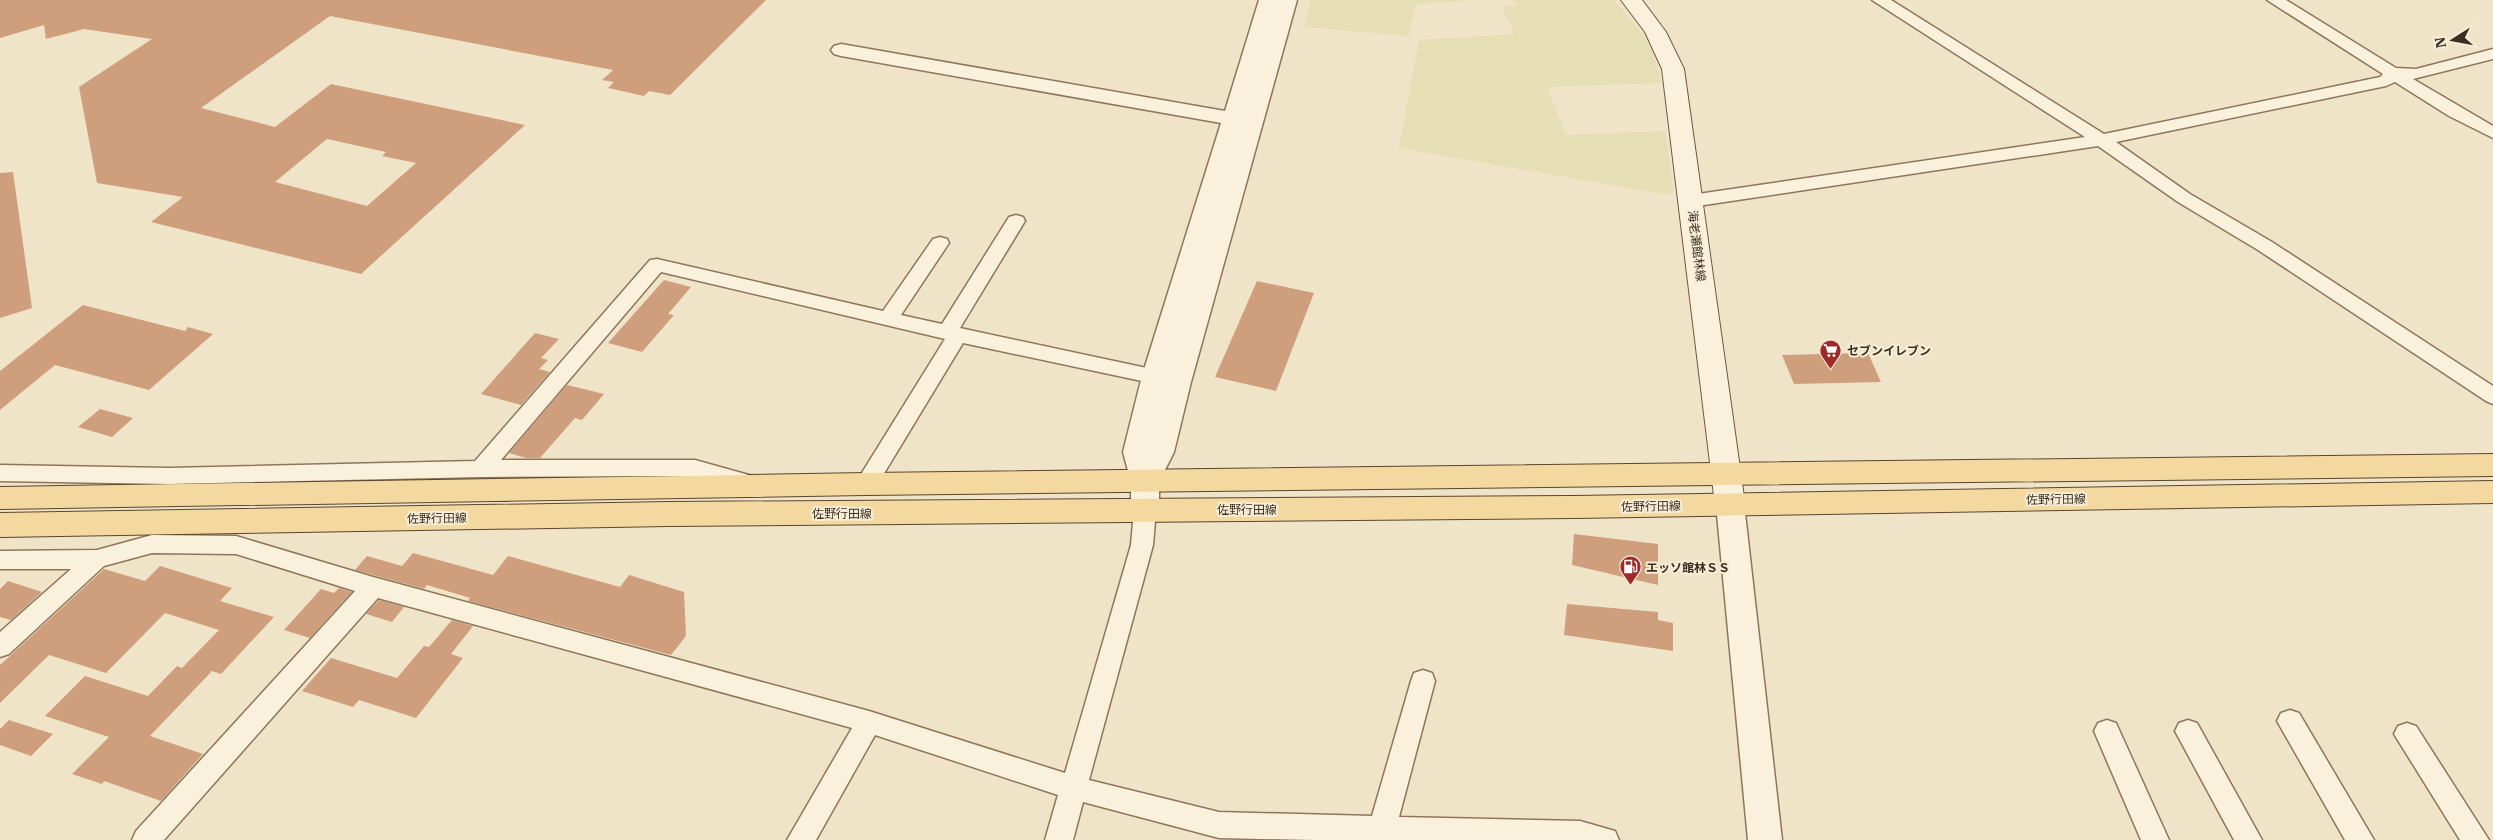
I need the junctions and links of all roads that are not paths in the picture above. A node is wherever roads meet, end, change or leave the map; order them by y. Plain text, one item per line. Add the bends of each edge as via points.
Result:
1 (1269, 0) edge
2 (1287, 0) edge
3 (1631, 0) edge
4 (1880, 0) edge
5 (2275, 0) edge
6 (841, 50) dead end
7 (2493, 54) edge
8 (2394, 73) junction
9 (1243, 120) junction
10 (2493, 133) edge
11 (2101, 140) junction
12 (1691, 201) junction
13 (1016, 221) dead end
14 (940, 243) dead end
15 (888, 319) junction
16 (952, 334) junction
17 (1155, 376) junction
18 (1178, 382) junction
19 (2493, 396) edge
20 (2493, 465) edge
21 (481, 469) junction
22 (0, 472) edge
23 (1727, 474) junction
24 (866, 484) junction
25 (758, 486) junction
26 (2493, 492) edge
27 (1145, 496) junction
28 (0, 498) edge
29 (672, 501) junction
30 (1730, 504) junction
31 (0, 525) edge
32 (97, 559) junction
33 (0, 560) edge
34 (373, 587) junction
35 (0, 647) edge
36 (1423, 681) dead end
37 (2290, 721) dead end
38 (868, 722) junction
39 (2107, 731) dead end
40 (2188, 731) dead end
41 (2407, 734) dead end
42 (1074, 788) junction
43 (1382, 829) junction
44 (146, 840) edge
45 (801, 840) edge
46 (1060, 840) edge
47 (1605, 840) edge
48 (1765, 840) edge
49 (2155, 840) edge
50 (2248, 840) edge
51 (2360, 840) edge
52 (2475, 840) edge

1 - 9 street
2 - 9 street
3 - 12 main road, 海老瀬館林線 via 1653,29 1673,69
4 - 11 street
5 - 8 street
6 - 9 street
7 - 8 street via 2416,74
8 - 10 street
8 - 11 street via 2386,82
9 - 17 street
9 - 18 street
11 - 12 street
11 - 19 street via 2184,198 2265,246
12 - 23 main road, 海老瀬館林線
13 - 16 street
14 - 15 street
15 - 16 street
15 - 21 street via 657,265
16 - 17 street
16 - 24 street
17 - 18 street
17 - 27 street via 1136,452
18 - 27 street via 1161,452
20 - 23 main road, 佐野行田線
21 - 22 street via 169,476
21 - 25 street via 695,468
23 - 27 main road, 佐野行田線
23 - 30 main road, 海老瀬館林線
24 - 25 main road, 佐野行田線
24 - 27 main road, 佐野行田線
25 - 29 main road, 佐野行田線
26 - 30 main road, 佐野行田線
27 - 29 main road, 佐野行田線
27 - 30 main road, 佐野行田線
27 - 42 street via 1142,545
28 - 29 main road, 佐野行田線
29 - 31 main road, 佐野行田線
30 - 48 street
32 - 33 street
32 - 34 street via 152,544 236,545
32 - 35 street
34 - 38 street
34 - 44 street
36 - 43 street
37 - 51 street
38 - 42 street
38 - 45 street
39 - 49 street
40 - 50 street
41 - 52 street
42 - 43 street via 1219,825
42 - 46 street
43 - 47 street via 1580,834

